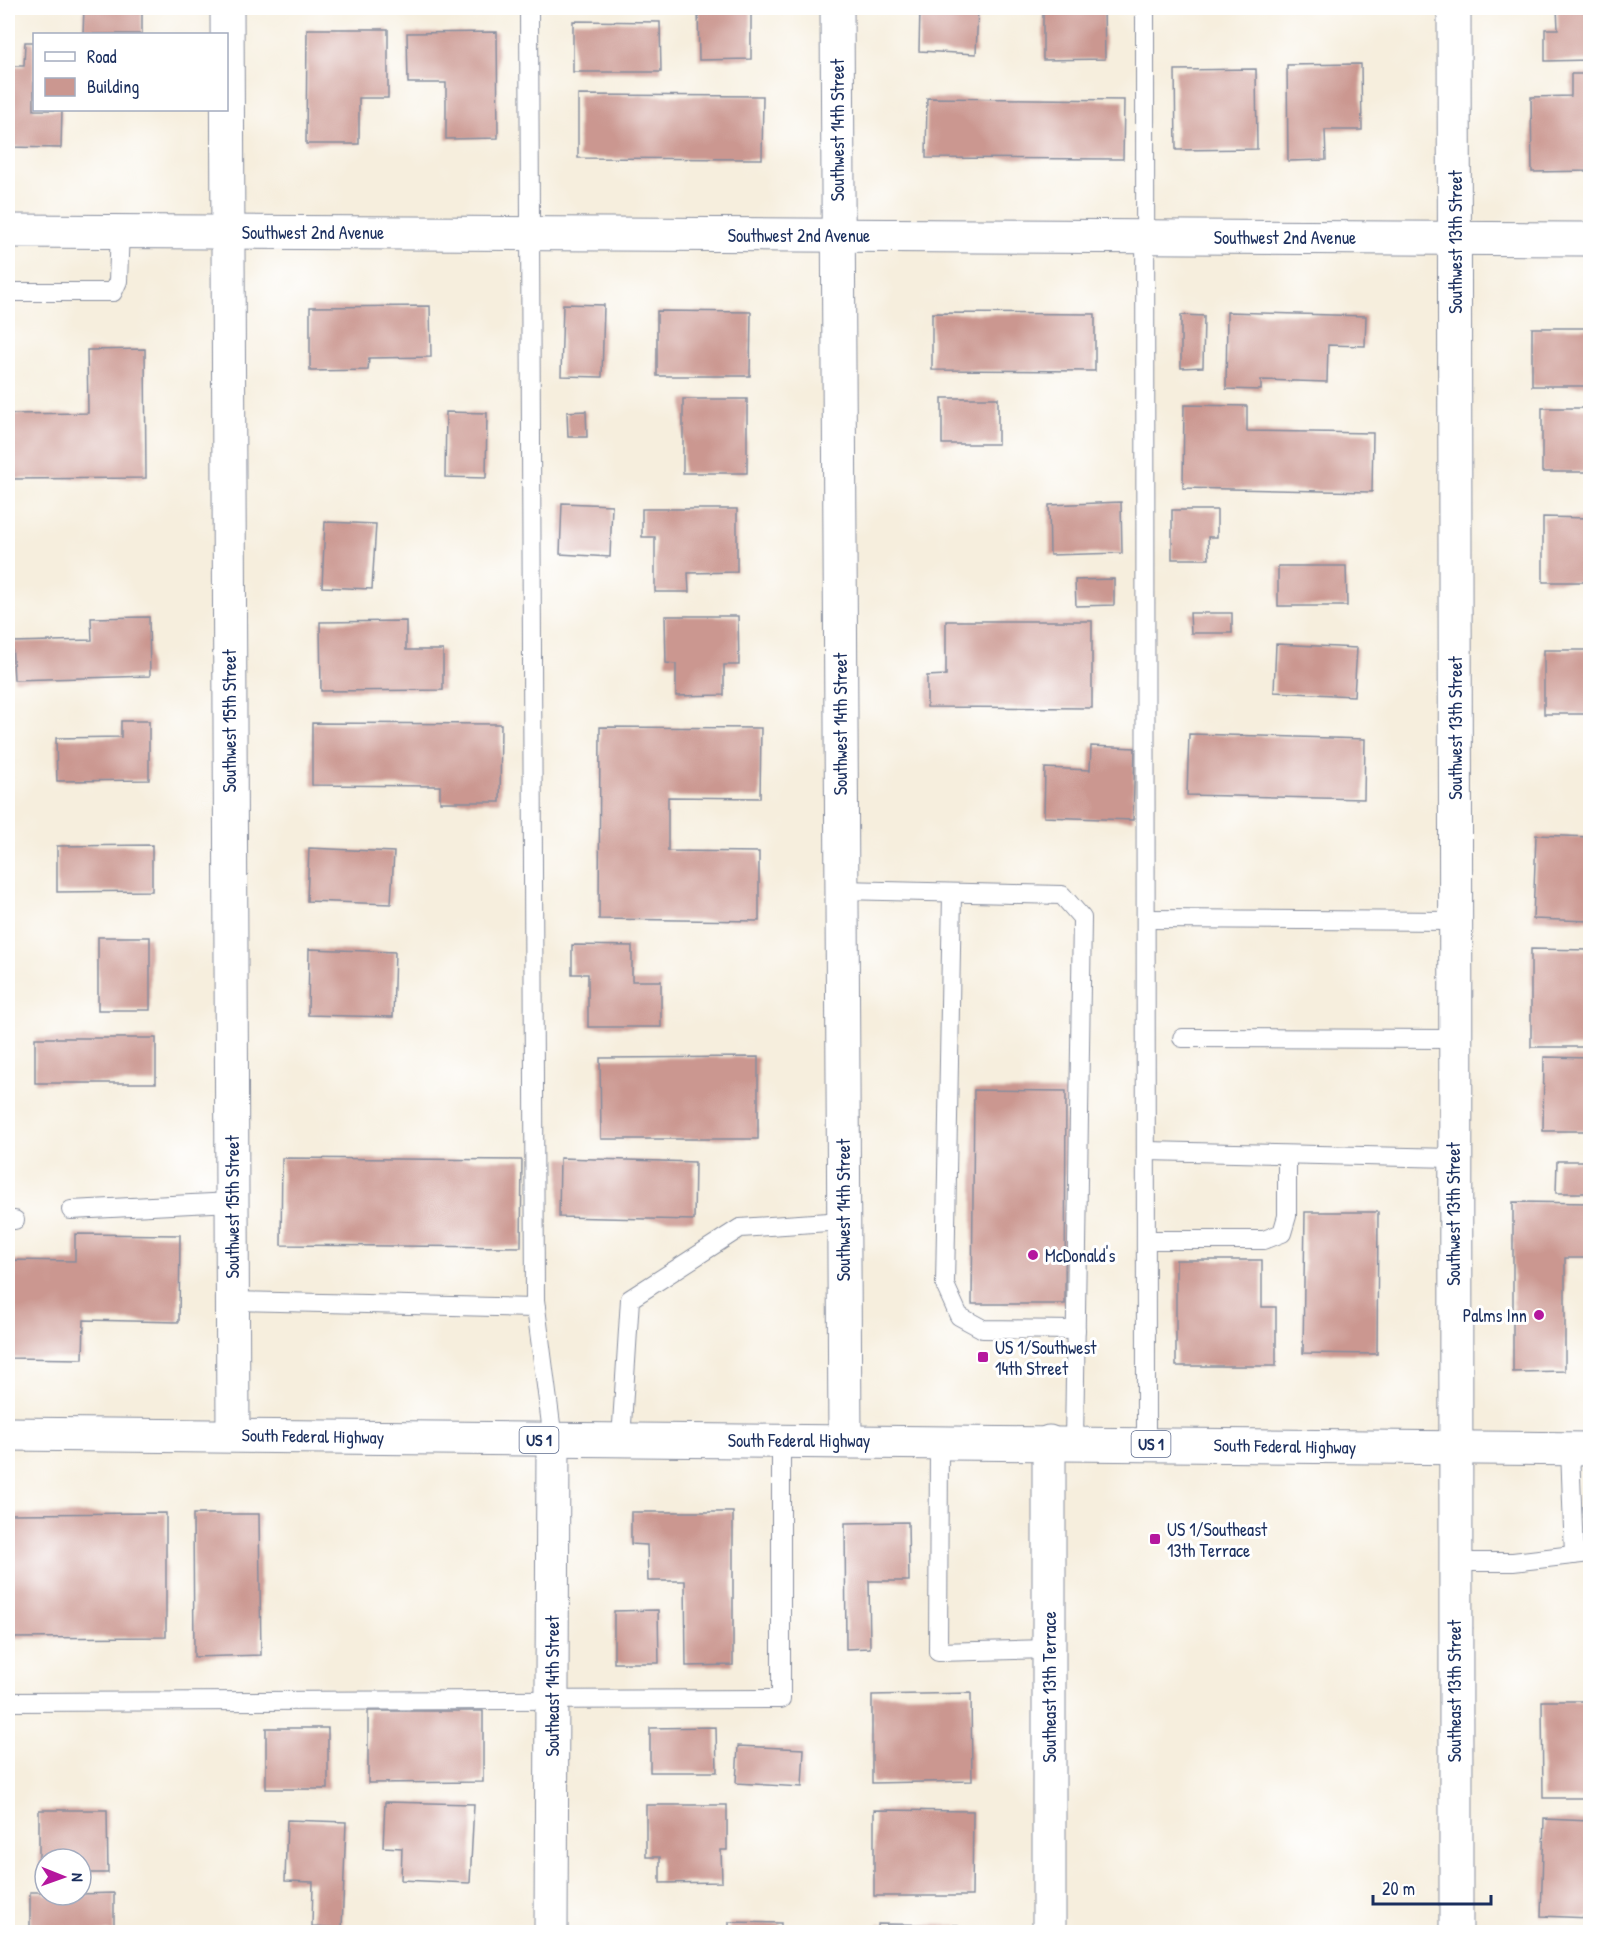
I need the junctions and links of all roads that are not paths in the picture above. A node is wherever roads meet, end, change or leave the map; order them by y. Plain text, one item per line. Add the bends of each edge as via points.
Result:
1 (227, 8) edge
2 (529, 8) edge
3 (837, 8) edge
4 (1145, 8) edge
5 (1454, 8) edge
6 (227, 33) edge
7 (227, 111) edge
8 (8, 231) edge
9 (120, 231) junction
10 (226, 231) junction
11 (530, 234) junction
12 (837, 235) junction
13 (1146, 237) junction
14 (1456, 237) junction
15 (1590, 239) edge
16 (8, 292) edge
17 (841, 890) junction
18 (952, 893) junction
19 (1146, 920) junction
20 (1454, 921) junction
21 (1182, 1038) dead end
22 (1454, 1039) junction
23 (1146, 1151) junction
24 (1287, 1155) junction
25 (1453, 1158) junction
26 (232, 1202) junction
27 (71, 1210) dead end
28 (843, 1221) junction
29 (1147, 1240) junction
30 (233, 1301) junction
31 (536, 1308) junction
32 (1076, 1330) junction
33 (8, 1434) edge
34 (233, 1435) junction
35 (553, 1440) junction
36 (621, 1440) junction
37 (781, 1440) junction
38 (844, 1440) junction
39 (939, 1442) junction
40 (1062, 1442) junction
41 (1146, 1444) junction
42 (1453, 1449) junction
43 (1580, 1449) edge
44 (1582, 1554) edge
45 (1453, 1562) junction
46 (1049, 1649) junction
47 (552, 1700) junction
48 (8, 1702) edge
49 (551, 1932) edge
50 (1049, 1932) edge
51 (1456, 1932) edge

1 - 6 street, Southwest 15th Street
2 - 11 lane
3 - 12 street, Southwest 14th Street
4 - 13 lane
5 - 14 street, Southwest 13th Street
7 - 10 street, Southwest 15th Street
8 - 9 street, Southwest 2nd Avenue
9 - 10 street, Southwest 2nd Avenue
9 - 16 lane via 118,281 113,292
10 - 11 street, Southwest 2nd Avenue
10 - 26 street, Southwest 15th Street
11 - 12 street, Southwest 2nd Avenue
11 - 31 lane
12 - 13 street, Southwest 2nd Avenue
12 - 17 street, Southwest 14th Street
13 - 14 street, Southwest 2nd Avenue
13 - 19 lane
14 - 15 street, Southwest 2nd Avenue
14 - 20 street, Southwest 13th Street
17 - 18 lane
17 - 28 street, Southwest 14th Street
18 - 32 lane via 945,1285 959,1316 983,1329
18 - 32 lane via 1062,895 1082,918
19 - 20 lane
19 - 23 lane
20 - 22 street, Southwest 13th Street
21 - 22 lane
22 - 25 street, Southwest 13th Street
23 - 24 lane
23 - 29 lane
24 - 25 lane
24 - 29 lane via 1287,1216 1282,1233 1264,1240
25 - 42 street, Southwest 13th Street
26 - 27 lane
26 - 30 street, Southwest 15th Street
28 - 36 lane via 740,1228 630,1299
28 - 38 street, Southwest 14th Street
29 - 41 lane
30 - 31 lane
30 - 34 street, Southwest 15th Street
31 - 35 lane
32 - 40 lane
33 - 34 street, South Federal Highway / US 1
34 - 35 street, South Federal Highway / US 1
35 - 36 street, South Federal Highway / US 1
35 - 47 street, Southeast 14th Street
36 - 37 street, South Federal Highway / US 1
37 - 38 street, South Federal Highway / US 1
37 - 47 lane via 781,1700
38 - 39 street, South Federal Highway / US 1
39 - 40 street, South Federal Highway / US 1
39 - 46 lane via 938,1652
40 - 41 street, South Federal Highway / US 1
40 - 46 street, Southeast 13th Terrace
41 - 42 street, South Federal Highway / US 1
42 - 43 street, South Federal Highway / US 1
42 - 45 street, Southeast 13th Street
43 - 44 lane
44 - 45 lane via 1513,1562
45 - 51 street, Southeast 13th Street
46 - 50 street, Southeast 13th Terrace
47 - 48 lane
47 - 49 street, Southeast 14th Street

